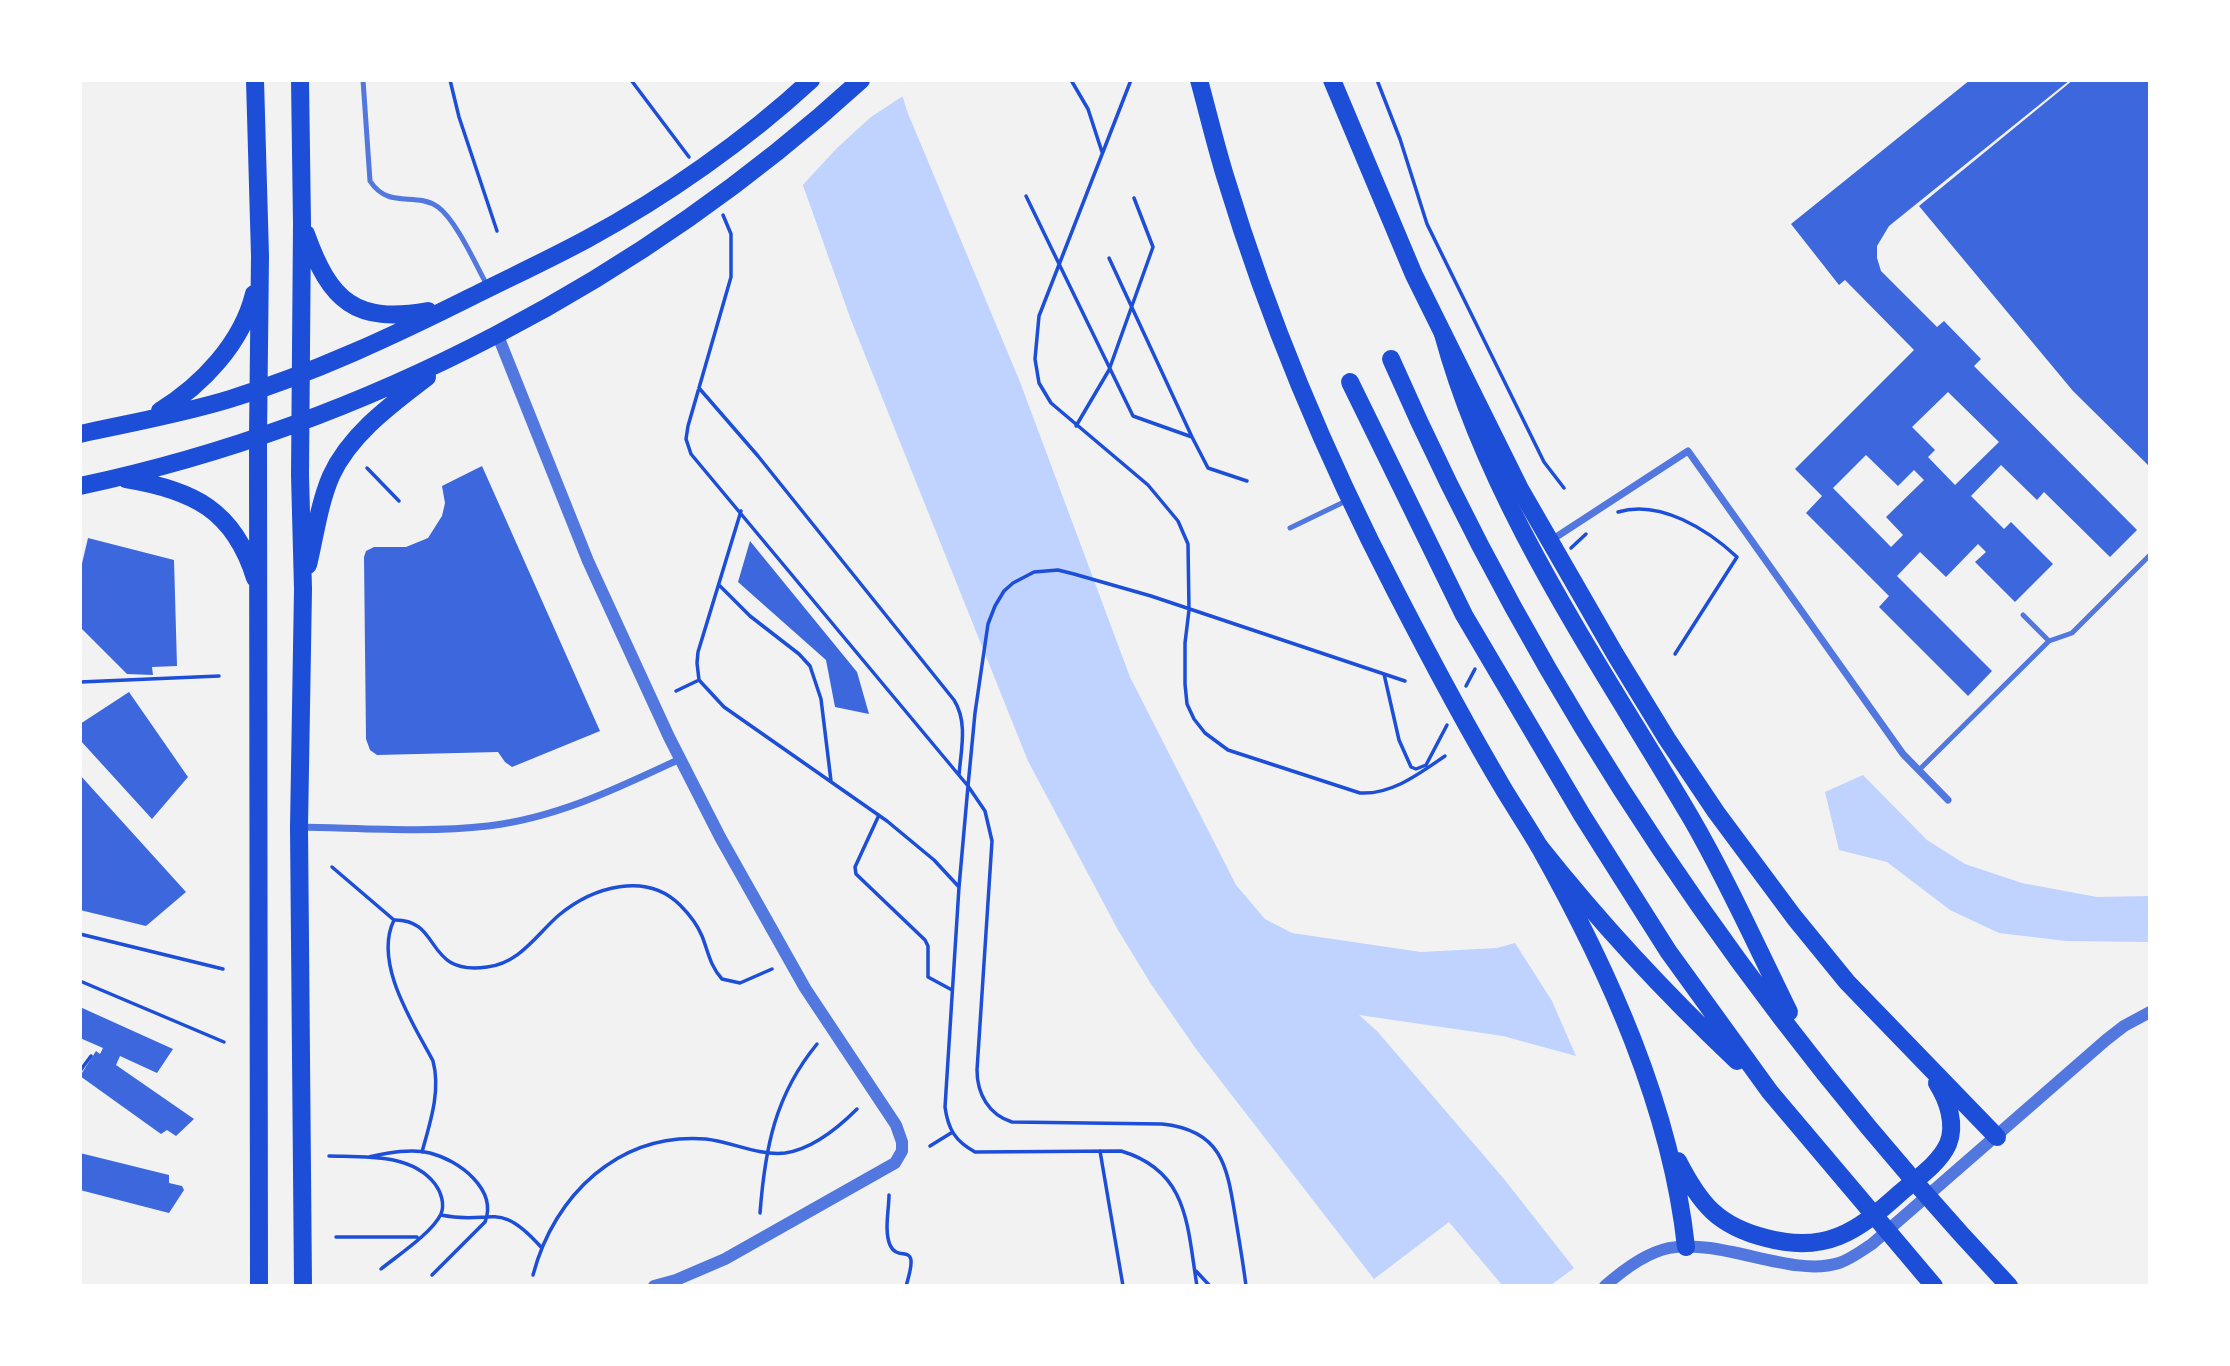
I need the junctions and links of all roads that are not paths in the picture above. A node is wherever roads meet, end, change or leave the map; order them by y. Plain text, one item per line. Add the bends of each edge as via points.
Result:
1 (255, 80) edge
2 (300, 80) edge
3 (363, 80) edge
4 (811, 80) edge
5 (861, 80) edge
6 (1199, 80) edge
7 (1332, 80) edge
8 (302, 224) junction
9 (260, 256) junction
10 (489, 289) junction
11 (471, 297) junction
12 (1443, 334) junction
13 (498, 335) junction
14 (449, 359) junction
15 (1391, 359) dead end
16 (302, 373) junction
17 (1350, 382) dead end
18 (259, 389) junction
19 (145, 420) junction
20 (301, 421) junction
21 (80, 434) edge
22 (258, 438) junction
23 (120, 477) junction
24 (80, 486) edge
25 (1351, 498) junction
26 (1290, 528) dead end
27 (1549, 542) junction
28 (2150, 555) edge
29 (303, 589) junction
30 (259, 592) junction
31 (2023, 615) dead end
32 (2049, 641) junction
33 (680, 758) junction
34 (1919, 770) junction
35 (1948, 800) dead end
36 (299, 827) junction
37 (1539, 846) junction
38 (2150, 1012) edge
39 (1810, 1056) junction
40 (1923, 1063) junction
41 (1770, 1092) junction
42 (1665, 1136) junction
43 (1997, 1137) junction
44 (1686, 1247) junction
45 (1610, 1281) edge
46 (259, 1286) edge
47 (303, 1286) edge
48 (654, 1286) edge
49 (1934, 1286) edge
50 (2009, 1286) edge

1 - 9 main road
2 - 8 main road
3 - 10 lane via 370,181 385,196 421,200 439,208
4 - 10 main road via 750,132 629,215
5 - 13 main road via 765,163 700,211
6 - 25 main road via 1226,179 1270,306
7 - 12 main road
8 - 11 main road via 325,276 356,308 401,316
8 - 16 main road
9 - 18 main road
9 - 19 main road via 254,296 233,339 187,392
10 - 11 main road
11 - 16 main road
12 - 27 main road
12 - 39 main road via 1463,402 1504,492 1586,644 1708,848
13 - 14 main road
13 - 33 street via 588,561
14 - 20 main road
14 - 29 main road via 379,416 338,464 326,490
15 - 39 main road via 1430,447 1532,641 1672,864
16 - 18 main road
16 - 20 main road
17 - 41 main road via 1464,615 1575,803 1668,951
18 - 19 main road
18 - 22 main road
19 - 21 main road
20 - 22 main road
20 - 29 main road
22 - 23 main road
22 - 30 main road
23 - 24 main road
23 - 30 main road via 173,488 209,506 239,540
25 - 26 lane
25 - 37 main road via 1448,690
27 - 34 street via 1688,451 1903,754
27 - 40 main road via 1646,706 1716,812 1847,982
28 - 32 lane via 2073,633
29 - 36 main road
30 - 46 main road
31 - 32 lane
32 - 34 lane
33 - 36 street via 593,799 500,824
33 - 48 street via 805,988 896,1125 902,1151 895,1163 725,1259
34 - 35 street
36 - 47 main road
37 - 41 main road via 1636,960
37 - 42 main road via 1587,936 1641,1063
38 - 43 street via 2106,1040
39 - 50 main road via 1898,1164
40 - 42 main road via 1950,1111 1948,1143 1937,1160 1882,1209 1833,1239 1807,1245 1783,1242 1746,1233 1722,1221 1705,1206
40 - 43 main road
41 - 49 main road
42 - 44 main road via 1682,1207
43 - 44 street via 1872,1244 1838,1263 1797,1265
44 - 45 street via 1649,1255

